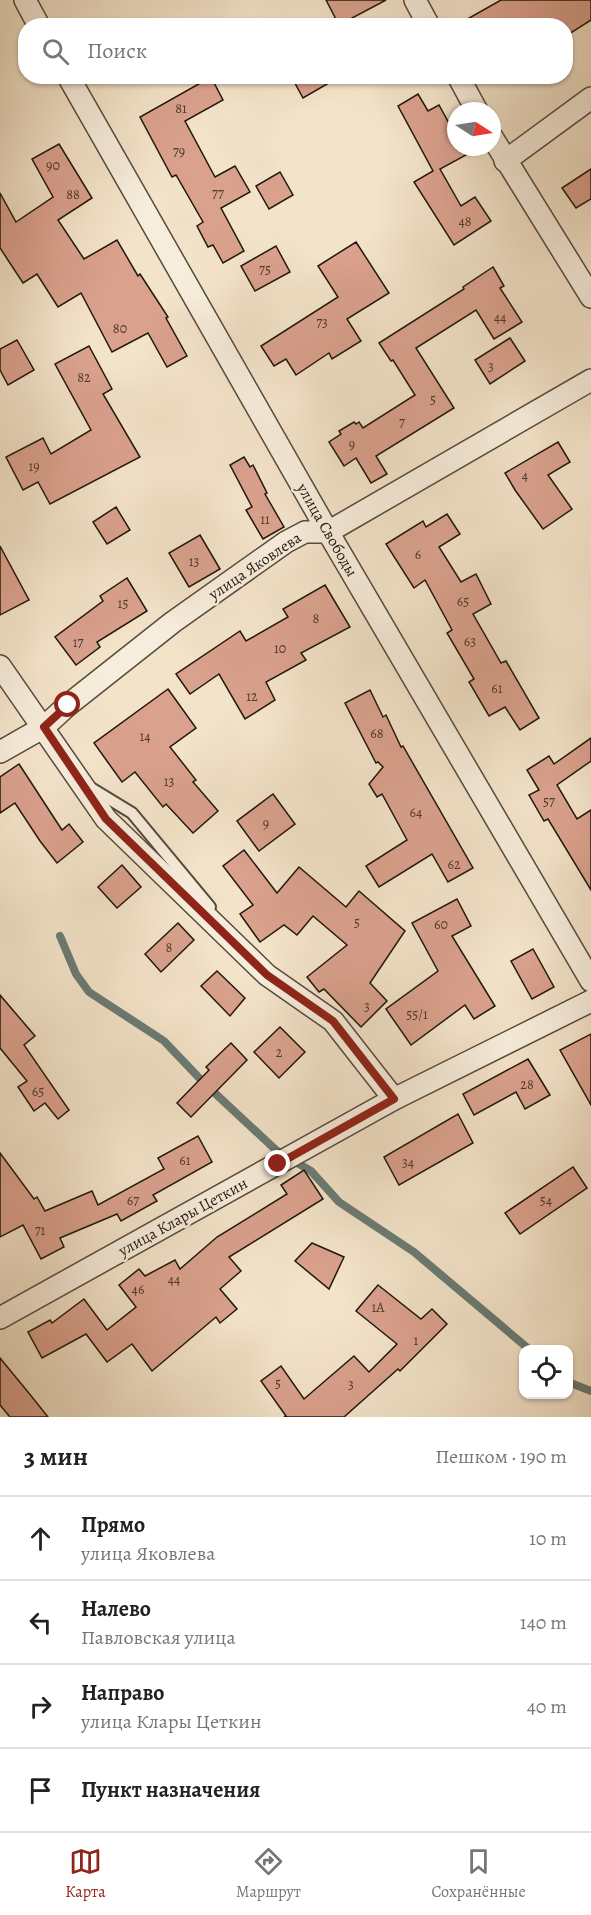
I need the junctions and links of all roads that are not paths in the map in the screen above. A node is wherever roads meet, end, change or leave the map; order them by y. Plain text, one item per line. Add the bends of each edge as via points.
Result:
1 (25, 0) edge
2 (415, 0) edge
3 (35, 18) edge
4 (425, 18) edge
5 (73, 84) edge
6 (462, 84) edge
7 (591, 98) edge
8 (472, 102) edge
9 (501, 154) edge
10 (505, 161) junction
11 (591, 297) edge
12 (591, 380) edge
13 (328, 532) junction
14 (0, 666) edge
15 (44, 727) junction
16 (0, 752) edge
17 (591, 981) edge
18 (591, 1001) edge
19 (394, 1099) junction
20 (0, 1318) edge

1 - 3 street
2 - 4 street
5 - 13 street, улица Свободы
6 - 8 street
7 - 10 street
9 - 10 street
10 - 11 street
12 - 13 street, улица Яковлева
13 - 15 street, улица Яковлева via 305,532 286,542 173,622
13 - 17 street, улица Свободы
14 - 15 street
15 - 16 street, улица Яковлева
15 - 19 street via 106,819 267,975 333,1021
18 - 19 street, улица Клары Цеткин
19 - 20 street, улица Клары Цеткин

